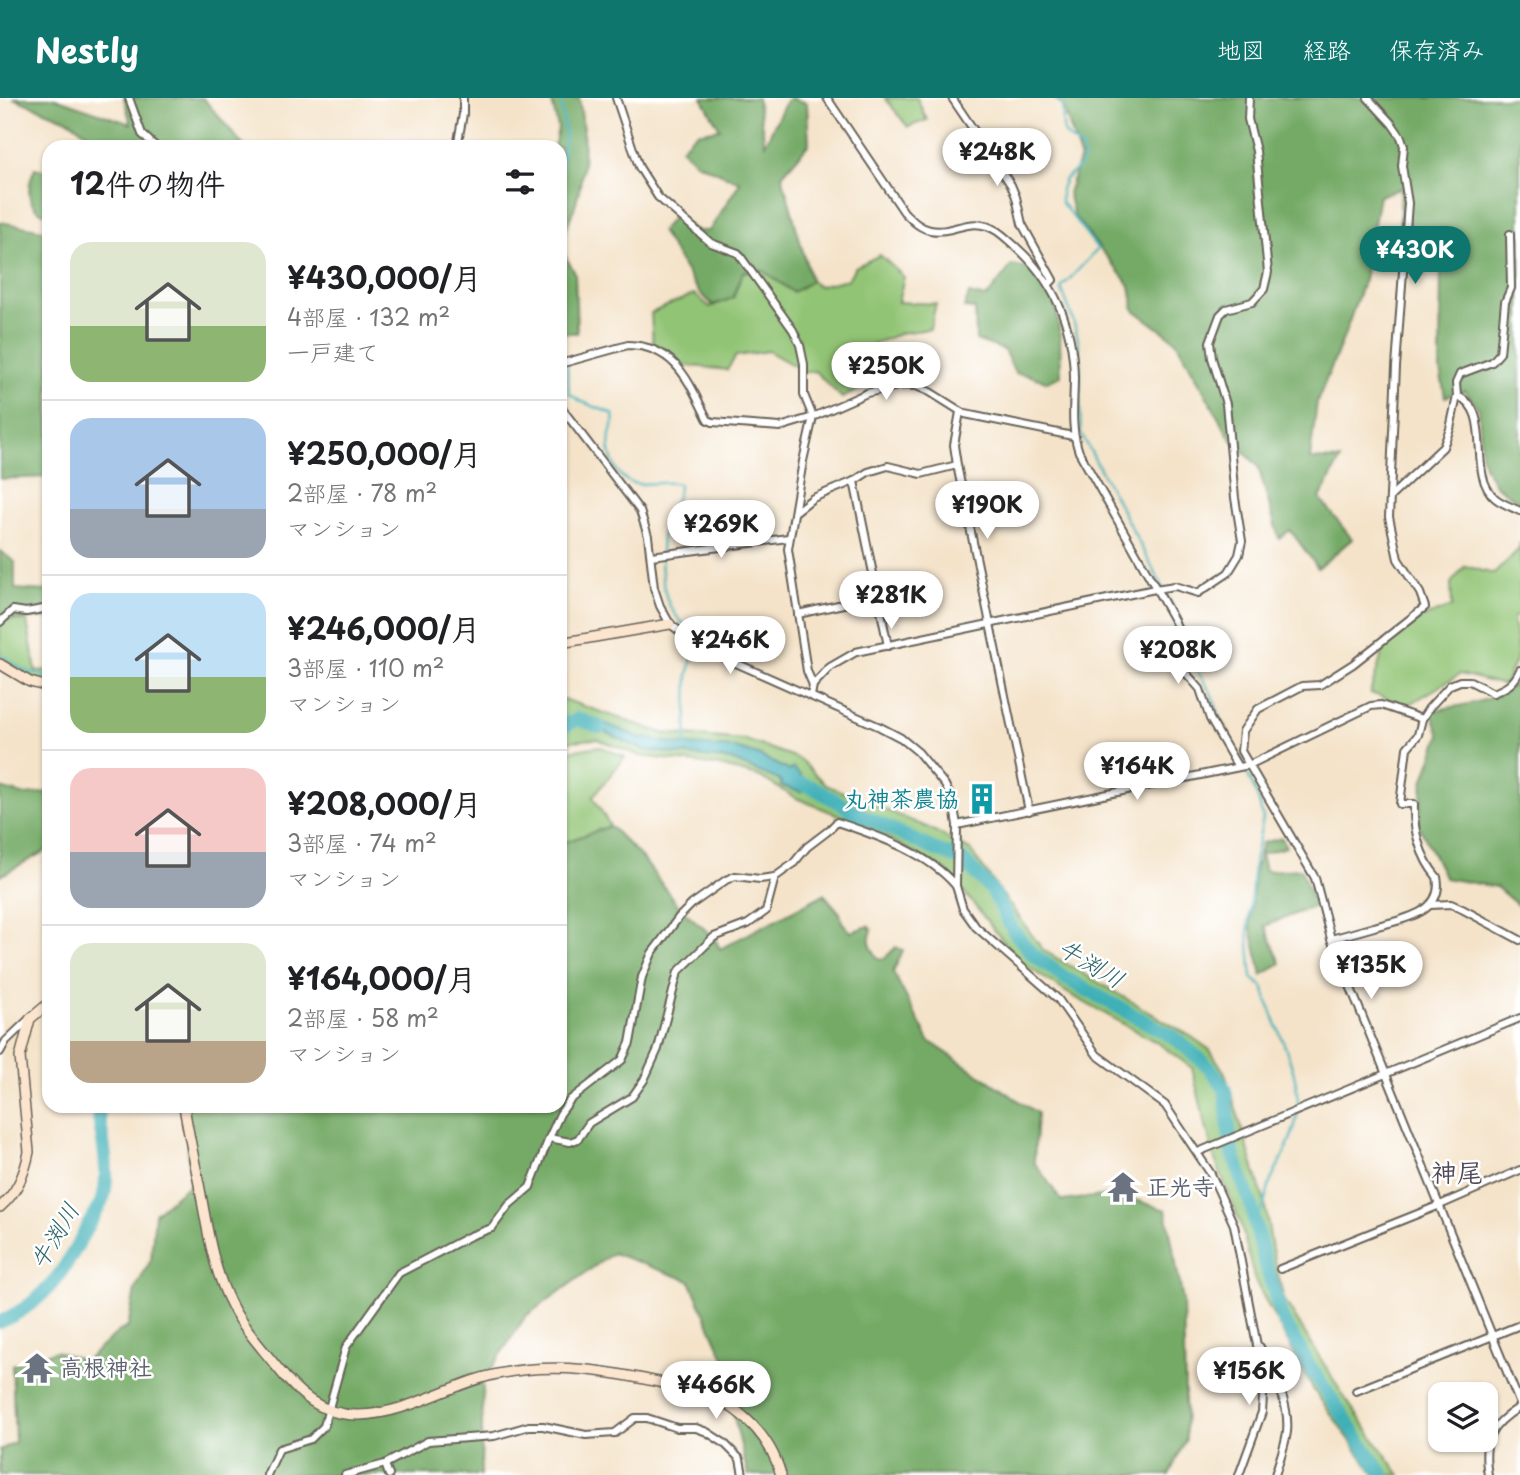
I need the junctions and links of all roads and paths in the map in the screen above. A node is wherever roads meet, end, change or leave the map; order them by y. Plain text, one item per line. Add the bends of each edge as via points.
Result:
1 (129, 98) edge
2 (463, 98) edge
3 (616, 98) edge
4 (827, 98) edge
5 (952, 98) edge
6 (1249, 98) edge
7 (1368, 98) edge
8 (148, 140) edge
9 (458, 140) edge
10 (1510, 234) dead end
11 (1049, 284) junction
12 (567, 362) edge
13 (1458, 396) junction
14 (960, 412) junction
15 (567, 415) edge
16 (813, 417) junction
17 (1073, 436) junction
18 (957, 465) junction
19 (854, 481) junction
20 (1390, 498) junction
21 (1520, 510) edge
22 (795, 512) junction
23 (788, 538) junction
24 (651, 556) junction
25 (1154, 589) junction
26 (879, 596) junction
27 (42, 609) edge
28 (798, 614) junction
29 (0, 622) edge
30 (991, 623) junction
31 (670, 624) junction
32 (567, 642) edge
33 (888, 646) junction
34 (0, 664) edge
35 (1520, 670) edge
36 (813, 685) junction
37 (42, 686) edge
38 (811, 696) junction
39 (1422, 719) junction
40 (1249, 765) junction
41 (1238, 766) junction
42 (1030, 811) junction
43 (957, 825) junction
44 (775, 877) junction
45 (956, 886) junction
46 (1430, 905) junction
47 (1331, 939) junction
48 (1520, 940) edge
49 (42, 1009) edge
50 (1520, 1018) edge
51 (30, 1019) junction
52 (0, 1052) edge
53 (1387, 1074) junction
54 (567, 1104) edge
55 (185, 1113) edge
56 (560, 1113) edge
57 (549, 1138) junction
58 (1198, 1152) junction
59 (1520, 1170) edge
60 (1440, 1205) junction
61 (0, 1207) edge
62 (1280, 1269) dead end
63 (1520, 1325) edge
64 (1494, 1335) junction
65 (1256, 1338) junction
66 (1356, 1391) dead end
67 (1520, 1406) edge
68 (329, 1411) junction
69 (385, 1464) junction
70 (267, 1475) edge
71 (345, 1475) edge
72 (389, 1475) edge
73 (744, 1475) edge
74 (781, 1475) edge
75 (1239, 1475) edge
76 (1275, 1475) edge
77 (1488, 1475) edge

1 - 8 street
2 - 9 street
3 - 16 street via 639,167 658,197 711,243 738,253 793,330 804,364 804,395
4 - 11 street via 913,221 929,230 979,223 998,231
5 - 11 street via 1011,185 1022,224 1053,280
6 - 25 street via 1268,272 1264,289 1252,302 1226,309 1220,316 1210,342 1226,404 1242,541 1228,573 1198,593 1175,586
7 - 20 street via 1401,136 1408,203
10 - 13 street via 1511,288 1505,302 1500,353 1492,362 1460,374
11 - 17 street via 1064,315 1072,353
12 - 16 street via 636,345 664,354 681,368 708,420 780,428
13 - 20 street via 1443,447
13 - 21 street via 1472,405 1478,420 1479,458 1489,488 1494,497
14 - 16 street via 930,392 902,385 867,393
14 - 17 street
14 - 18 street via 954,445
15 - 24 street via 640,512
16 - 22 street
17 - 25 street
18 - 19 street via 921,474 888,466
18 - 30 street
19 - 22 street via 813,498
19 - 26 street
20 - 40 street via 1398,559 1426,607 1321,685 1302,686 1258,709 1243,731 1241,743
22 - 23 street
23 - 24 street
23 - 28 street
24 - 31 street via 654,588
25 - 30 street
25 - 41 street via 1179,631 1179,665 1200,689 1210,719
26 - 28 street
26 - 33 street
27 - 29 street via 13,610
28 - 36 street
30 - 33 street
30 - 42 street
31 - 32 street
31 - 38 street via 702,648
33 - 36 street via 844,657
34 - 37 street
35 - 39 street via 1515,681 1493,692 1470,681 1450,685
36 - 38 street
38 - 43 street via 901,738 918,752 945,785
39 - 40 street via 1371,706
39 - 46 street via 1418,735 1407,748 1400,804 1414,804 1413,826 1425,862 1437,877
40 - 41 street
40 - 47 street via 1315,878
41 - 42 street
42 - 43 street
43 - 45 street
44 - 45 street via 837,822 924,859
44 - 54 street via 735,876 679,917 652,953 642,977 630,1043 622,1060
44 - 57 street via 766,911 748,924 714,937 678,972 658,1049 632,1097 589,1123 578,1139
45 - 58 street via 963,909 976,927 1058,999 1097,1055 1165,1105
46 - 47 street via 1412,917
46 - 48 street via 1451,904
47 - 53 street
49 - 51 street
50 - 53 street
51 - 52 street
51 - 61 street via 20,1057 29,1152 19,1186
53 - 58 street
53 - 60 street
55 - 68 street via 212,1251 231,1305 291,1384
56 - 57 street
57 - 68 street via 530,1188 509,1205 492,1228 399,1273 346,1347
58 - 65 street via 1233,1219
59 - 60 street
60 - 62 street
60 - 64 street
63 - 64 street
64 - 66 street
64 - 67 street
65 - 75 street via 1264,1399
65 - 76 street via 1286,1411 1287,1432
67 - 77 street via 1491,1433 1485,1456
68 - 70 street via 324,1426 311,1439 279,1449
68 - 74 street via 375,1414 477,1379 530,1369 582,1368 702,1392 722,1401 765,1440
69 - 71 street
69 - 72 street
69 - 73 street via 428,1441 495,1436 529,1426 586,1436 615,1433 635,1418 647,1418 707,1432 740,1459

